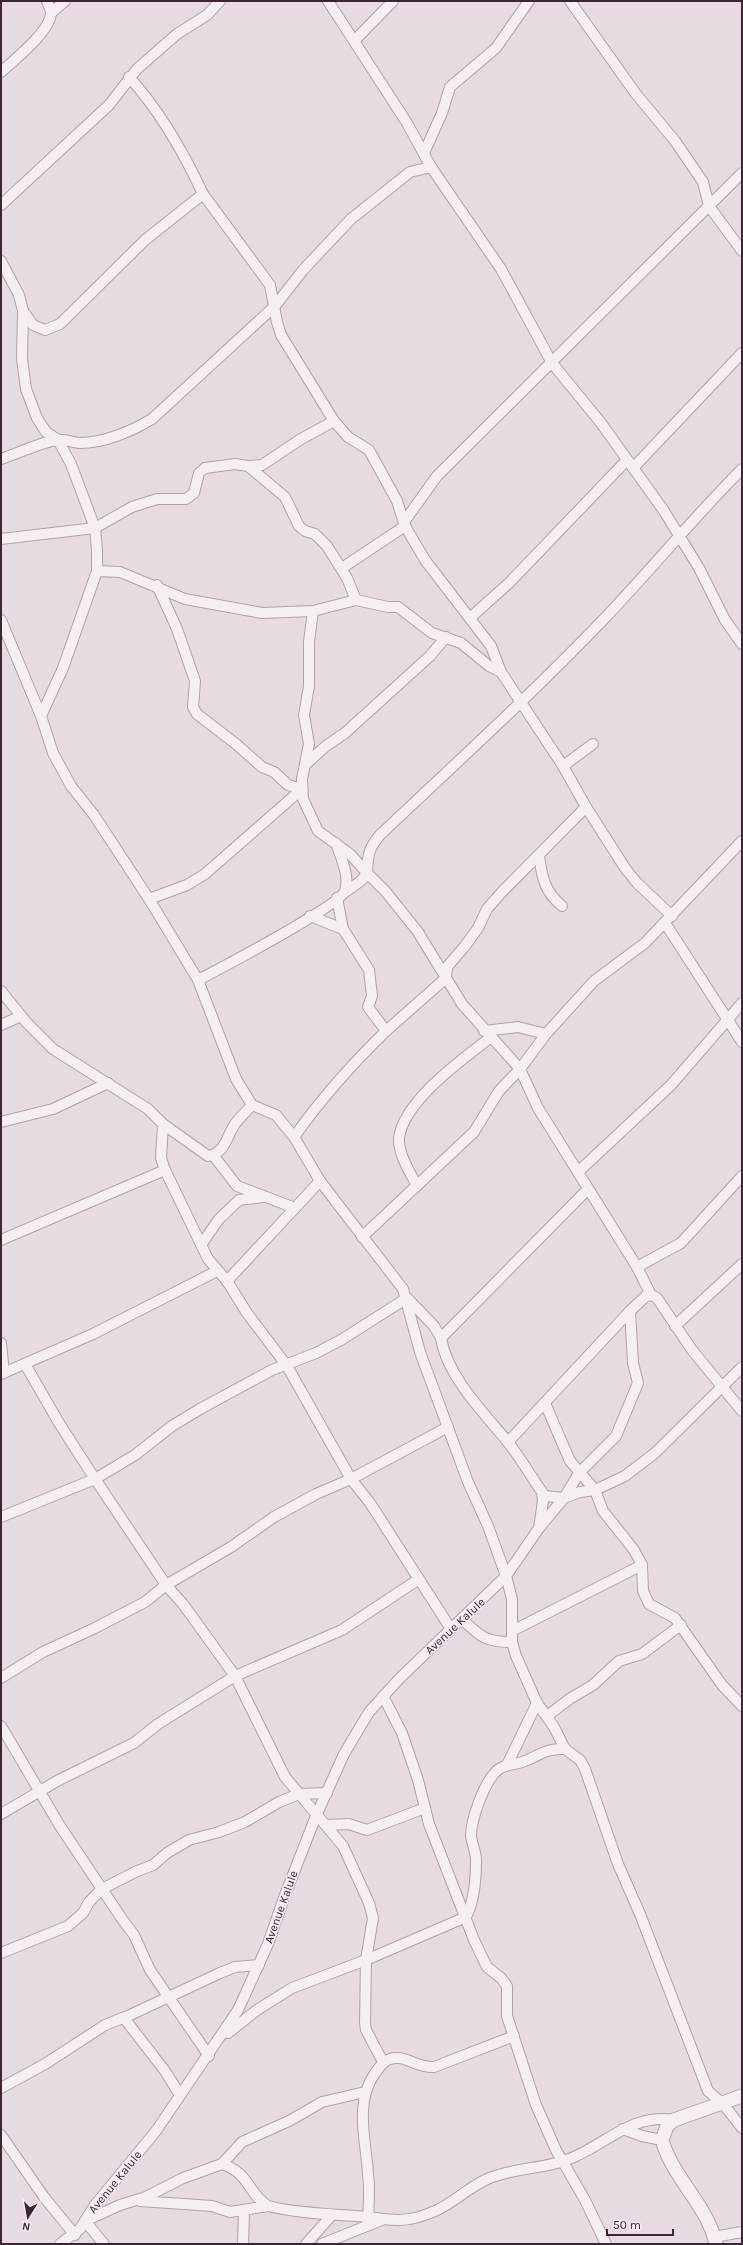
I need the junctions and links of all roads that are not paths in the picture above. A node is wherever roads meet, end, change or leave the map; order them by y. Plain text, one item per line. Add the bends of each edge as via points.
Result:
1 (47, 1) edge
2 (65, 1) edge
3 (220, 1) edge
4 (328, 1) edge
5 (393, 1) edge
6 (529, 1) edge
7 (570, 1) edge
8 (51, 13) junction
9 (354, 40) junction
10 (1, 72) edge
11 (129, 77) junction
12 (424, 152) junction
13 (431, 167) junction
14 (742, 173) edge
15 (203, 194) junction
16 (1, 205) edge
17 (709, 206) junction
18 (742, 250) edge
19 (1, 261) edge
20 (275, 306) junction
21 (23, 311) junction
22 (742, 353) edge
23 (552, 363) junction
24 (334, 421) junction
25 (58, 440) junction
26 (1, 459) edge
27 (630, 464) junction
28 (248, 466) junction
29 (742, 470) edge
30 (404, 524) junction
31 (95, 528) junction
32 (679, 535) junction
33 (1, 539) edge
34 (342, 568) junction
35 (97, 571) junction
36 (156, 585) junction
37 (356, 600) junction
38 (313, 611) junction
39 (470, 618) junction
40 (1, 622) edge
41 (446, 637) junction
42 (742, 644) edge
43 (501, 672) junction
44 (522, 703) junction
45 (41, 716) junction
46 (592, 744) dead end
47 (306, 764) junction
48 (564, 766) junction
49 (302, 789) junction
50 (586, 808) junction
51 (742, 841) edge
52 (336, 843) junction
53 (368, 853) junction
54 (350, 854) junction
55 (539, 856) junction
56 (367, 873) junction
57 (340, 896) junction
58 (149, 899) junction
59 (562, 906) dead end
60 (310, 916) junction
61 (669, 919) junction
62 (342, 929) junction
63 (446, 978) junction
64 (198, 980) junction
65 (1, 991) edge
66 (742, 1003) edge
67 (21, 1016) junction
68 (727, 1020) junction
69 (1, 1025) edge
70 (386, 1031) junction
71 (487, 1034) junction
72 (546, 1034) junction
73 (742, 1042) edge
74 (520, 1069) junction
75 (108, 1083) junction
76 (252, 1105) junction
77 (1, 1122) edge
78 (163, 1124) junction
79 (294, 1137) junction
80 (213, 1155) junction
81 (165, 1170) junction
82 (578, 1172) junction
83 (742, 1176) edge
84 (320, 1181) junction
85 (237, 1186) junction
86 (417, 1186) junction
87 (588, 1190) junction
88 (266, 1197) junction
89 (239, 1200) junction
90 (295, 1208) junction
91 (362, 1237) junction
92 (1, 1240) edge
93 (201, 1245) junction
94 (742, 1264) edge
95 (637, 1267) junction
96 (217, 1271) junction
97 (228, 1281) junction
98 (651, 1295) junction
99 (407, 1298) junction
100 (630, 1311) junction
101 (675, 1326) junction
102 (441, 1338) junction
103 (1, 1343) edge
104 (25, 1364) junction
105 (287, 1366) junction
106 (742, 1367) edge
107 (2, 1374) edge
108 (722, 1386) junction
109 (545, 1403) junction
110 (742, 1411) edge
111 (448, 1427) junction
112 (508, 1442) junction
113 (579, 1473) junction
114 (94, 1479) junction
115 (351, 1479) junction
116 (595, 1490) junction
117 (544, 1496) junction
118 (564, 1498) junction
119 (1, 1517) edge
120 (539, 1528) junction
121 (642, 1565) junction
122 (506, 1576) junction
123 (419, 1579) junction
124 (166, 1585) junction
125 (462, 1619) junction
126 (681, 1625) junction
127 (451, 1629) junction
128 (512, 1631) junction
129 (512, 1642) junction
130 (235, 1676) junction
131 (1, 1678) edge
132 (383, 1696) junction
133 (537, 1703) junction
134 (742, 1706) edge
135 (547, 1716) junction
136 (1, 1726) edge
137 (565, 1749) junction
138 (507, 1765) junction
139 (39, 1791) junction
140 (327, 1793) junction
141 (299, 1794) junction
142 (425, 1808) junction
143 (1, 1814) edge
144 (316, 1816) junction
145 (326, 1825) junction
146 (102, 1890) junction
147 (466, 1917) junction
148 (1, 1954) edge
149 (366, 1960) junction
150 (259, 1965) junction
151 (167, 1997) junction
152 (124, 2018) junction
153 (514, 2036) junction
154 (220, 2038) junction
155 (209, 2056) junction
156 (383, 2062) junction
157 (1, 2088) edge
158 (708, 2091) junction
159 (364, 2092) junction
160 (180, 2095) junction
161 (742, 2096) edge
162 (723, 2104) junction
163 (705, 2109) junction
164 (674, 2120) junction
165 (742, 2128) edge
166 (623, 2129) junction
167 (1, 2135) edge
168 (662, 2140) junction
169 (563, 2162) junction
170 (222, 2164) junction
171 (136, 2200) junction
172 (268, 2206) junction
173 (244, 2211) junction
174 (332, 2215) junction
175 (368, 2217) junction
176 (384, 2219) junction
177 (85, 2221) junction
178 (742, 2232) edge
179 (75, 2235) junction
180 (715, 2240) edge
181 (60, 2244) edge
182 (104, 2244) edge
183 (243, 2244) edge
184 (306, 2244) edge
185 (322, 2244) edge
186 (606, 2244) edge

1 - 8 street
2 - 8 street
3 - 11 street via 207,15 177,34
4 - 9 street
5 - 9 street
6 - 12 street via 496,48 450,87 442,114
7 - 17 street via 703,182
8 - 10 street via 33,42
9 - 12 street
11 - 15 street via 149,100 185,155
11 - 16 street via 109,105
12 - 13 street
13 - 20 street via 410,172 351,218 303,270
13 - 23 street via 501,270
14 - 17 street
15 - 20 street via 270,285
15 - 21 street via 145,240 60,324 45,330 33,325
17 - 18 street
17 - 23 street
19 - 21 street via 20,295
20 - 24 street via 276,322 281,335
20 - 25 street via 152,419 132,431 81,443
21 - 25 street via 22,359 26,389 36,418 46,432
22 - 27 street
23 - 27 street via 577,397 601,423
23 - 30 street via 437,476
24 - 28 street via 301,438 262,465
24 - 30 street via 348,437 368,450 397,501
25 - 26 street via 39,444
25 - 31 street via 71,464
27 - 32 street
27 - 39 street
28 - 31 street via 235,464 205,468 199,473 194,493 186,499 156,499 132,507
28 - 34 street via 285,497 299,526 304,531 315,534
29 - 32 street
30 - 34 street
30 - 39 street via 426,560
31 - 33 street
31 - 35 street
32 - 42 street via 725,620
32 - 44 street via 617,605
34 - 37 street
35 - 36 street via 120,572
35 - 45 street via 63,668
36 - 38 street via 185,599 262,613
36 - 49 street via 177,629 195,681 193,707 197,714 288,785
37 - 38 street
37 - 41 street via 398,607 432,633
38 - 47 street via 309,642 309,686 304,715 309,744
39 - 43 street via 491,646
40 - 45 street
41 - 43 street via 461,643 489,666
41 - 47 street via 430,656 345,733
43 - 44 street
44 - 48 street
44 - 53 street via 380,836
45 - 58 street via 53,753 71,786 94,815
46 - 48 street
47 - 49 street
48 - 50 street
49 - 52 street via 303,799 318,831
49 - 58 street via 205,874 187,885
50 - 55 street
50 - 61 street via 625,868
51 - 61 street
52 - 54 street
52 - 57 street via 347,884
53 - 54 street
53 - 56 street
54 - 56 street
55 - 59 street via 546,888
55 - 63 street via 487,909 478,928 447,967
56 - 57 street via 356,886
56 - 63 street via 418,932
57 - 60 street
57 - 62 street
58 - 64 street
60 - 62 street
60 - 64 street
61 - 68 street
61 - 72 street via 645,943 594,982
62 - 70 street via 369,970 372,996 368,1007
63 - 70 street
63 - 71 street via 462,1004
64 - 76 street via 236,1079
65 - 67 street
66 - 68 street
67 - 69 street
67 - 75 street via 53,1049
68 - 73 street
68 - 82 street via 671,1085
70 - 79 street via 328,1092
71 - 72 street via 518,1027
71 - 74 street
71 - 86 street via 426,1092 404,1122 399,1138 401,1152
72 - 74 street
74 - 82 street via 538,1108
74 - 86 street via 499,1091 474,1132
75 - 77 street via 52,1109
75 - 78 street via 148,1109
76 - 79 street via 276,1115
76 - 80 street via 235,1124 224,1145
78 - 80 street via 203,1153
78 - 81 street via 162,1158
79 - 84 street
80 - 85 street
81 - 92 street
81 - 93 street
82 - 87 street
83 - 95 street via 681,1243
84 - 90 street
84 - 91 street
85 - 88 street
85 - 89 street
86 - 91 street
87 - 95 street
87 - 102 street
88 - 89 street
88 - 90 street
89 - 93 street via 219,1219
90 - 97 street
91 - 99 street via 394,1276
93 - 96 street
94 - 101 street
95 - 98 street
96 - 97 street
96 - 104 street via 93,1334
97 - 105 street via 247,1313
98 - 100 street via 646,1296
98 - 101 street via 657,1298
99 - 102 street via 434,1326
99 - 105 street via 341,1340
99 - 111 street via 420,1352
100 - 109 street
100 - 113 street, Avenue Kalule via 633,1363 638,1383 616,1436
101 - 108 street
102 - 112 street via 446,1356 467,1393
103 - 107 street
104 - 107 street
104 - 114 street
105 - 114 street via 272,1370 200,1409 172,1426 135,1455
105 - 115 street
106 - 108 street
108 - 110 street
108 - 116 street via 655,1453 625,1476
109 - 112 street
109 - 113 street via 566,1452
111 - 115 street
111 - 122 street
112 - 117 street
113 - 116 street
113 - 118 street, Avenue Kalule
114 - 119 street
114 - 124 street
115 - 123 street via 370,1503
115 - 124 street via 316,1494 274,1517 231,1547
116 - 118 street
116 - 121 street via 603,1511 634,1550
117 - 118 street
117 - 120 street
118 - 120 street, Avenue Kalule
120 - 122 street, Avenue Kalule
121 - 126 street via 644,1591 649,1604 675,1618
121 - 128 street
122 - 125 street, Avenue Kalule
122 - 128 street via 512,1599
123 - 127 street
123 - 130 street via 342,1630
124 - 130 street via 183,1604
124 - 131 street via 134,1608 43,1652
125 - 127 street, Avenue Kalule
125 - 129 street via 482,1638
126 - 134 street via 722,1685
126 - 135 street via 642,1654 619,1661 593,1685 570,1698
127 - 132 street, Avenue Kalule
128 - 129 street
129 - 133 street
130 - 139 street via 158,1724 134,1743
130 - 141 street via 282,1771
132 - 140 street, Avenue Kalule via 358,1728
132 - 142 street via 402,1733
133 - 135 street
133 - 138 street
135 - 137 street
136 - 139 street
137 - 138 street via 542,1751 526,1761
137 - 158 street via 580,1760 585,1769 618,1864 640,1914
138 - 147 street via 493,1775 483,1788 472,1828 475,1873
139 - 143 street
139 - 146 street
140 - 141 street
140 - 144 street, Avenue Kalule
141 - 144 street
141 - 146 street via 244,1822 189,1840 153,1864
142 - 145 street via 367,1830 349,1824
142 - 147 street via 434,1838
144 - 145 street
144 - 150 street, Avenue Kalule
145 - 149 street via 343,1846 371,1910 373,1918
146 - 148 street via 89,1902 84,1913 68,1926
146 - 151 street via 130,1929 147,1965
147 - 149 street
147 - 153 street via 487,1967 501,1978 506,1986 507,2016
149 - 154 street via 333,1970 282,1992
149 - 156 street via 366,2030
150 - 151 street via 235,1967
150 - 154 street, Avenue Kalule via 238,2010
151 - 152 street
151 - 155 street
152 - 157 street via 105,2025 45,2064
152 - 160 street
153 - 156 street via 434,2067 416,2065 404,2058 391,2058
153 - 169 street via 531,2094
154 - 155 street, Avenue Kalule
155 - 160 street, Avenue Kalule
156 - 159 street
158 - 162 street
158 - 163 street
159 - 170 street via 322,2102 289,2121 242,2142
159 - 175 street via 363,2138 368,2173
160 - 177 street, Avenue Kalule via 156,2131 99,2200
161 - 162 street
162 - 163 street
162 - 165 street
163 - 164 street
164 - 166 street via 653,2119
164 - 168 street via 667,2126
166 - 168 street
166 - 169 street
167 - 179 street via 44,2198
168 - 180 street via 670,2164 693,2194 710,2223
169 - 176 street via 510,2171 492,2177 471,2186 434,2212 409,2219
169 - 186 street
170 - 171 street via 183,2178
170 - 172 street via 236,2169 261,2201
171 - 173 street via 212,2206 230,2212
171 - 177 street
172 - 173 street
172 - 174 street
173 - 183 street
174 - 175 street
174 - 184 street
175 - 176 street
176 - 185 street
177 - 179 street, Avenue Kalule
177 - 182 street
178 - 180 street
179 - 181 street, Avenue Kalule

